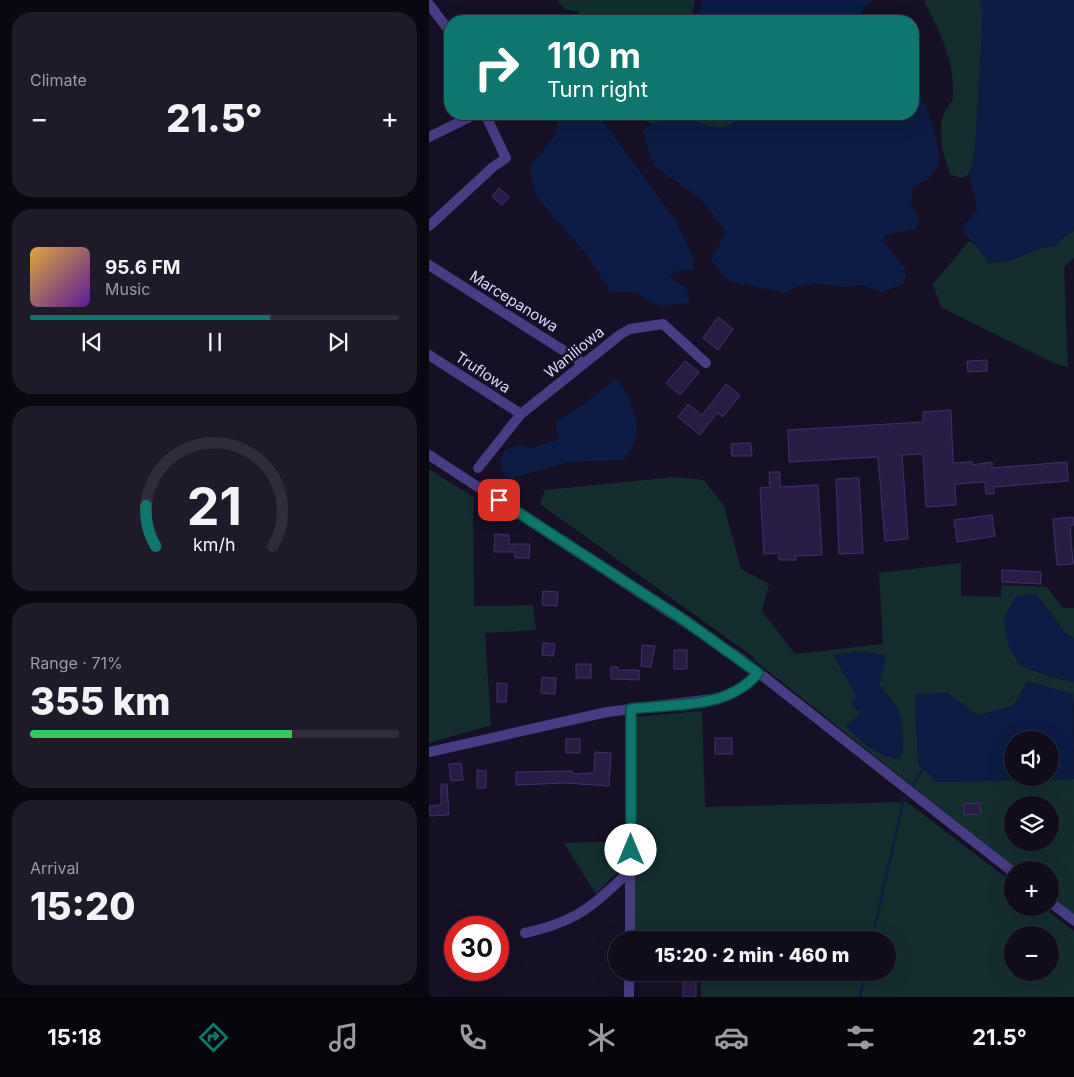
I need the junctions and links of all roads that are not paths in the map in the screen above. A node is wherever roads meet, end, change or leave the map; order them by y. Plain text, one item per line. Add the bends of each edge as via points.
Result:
1 (429, 5) edge
2 (444, 24) edge
3 (464, 120) edge
4 (488, 120) edge
5 (429, 137) edge
6 (429, 226) edge
7 (429, 265) edge
8 (429, 355) edge
9 (583, 363) junction
10 (706, 363) dead end
11 (521, 414) junction
12 (429, 455) edge
13 (478, 468) dead end
14 (758, 673) junction
15 (631, 709) junction
16 (429, 752) edge
17 (1004, 865) edge
18 (631, 870) junction
19 (1059, 909) edge
20 (1074, 921) edge
21 (630, 931) edge
22 (525, 934) dead end
23 (629, 981) edge
24 (629, 997) edge

1 - 2 street
3 - 5 street
4 - 6 street via 506,158
7 - 9 street, Marcepanowa
8 - 11 street, Truflowa
9 - 10 street, Waniliowa via 630,329 663,324
9 - 11 street, Waniliowa
11 - 13 street, Waniliowa
12 - 14 street via 684,620
14 - 15 street via 747,685 721,698
14 - 17 street
15 - 16 street
15 - 18 street
18 - 21 street
18 - 22 street via 588,909 569,921
19 - 20 street
23 - 24 street

